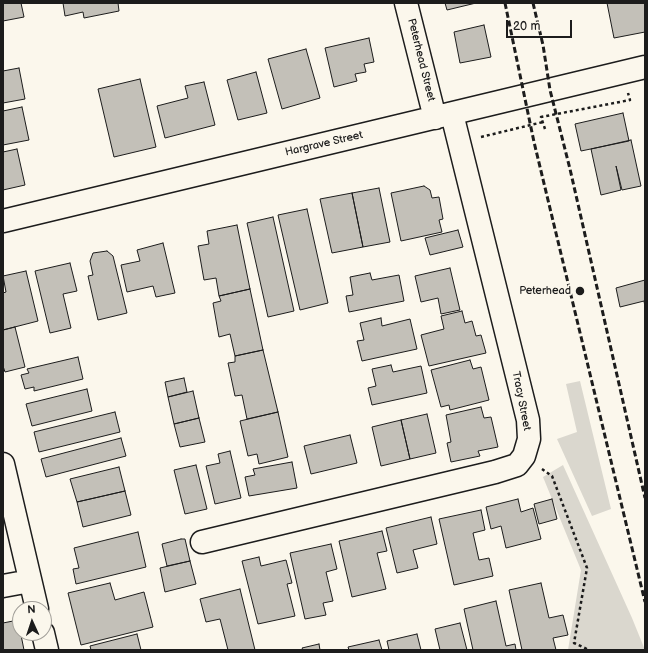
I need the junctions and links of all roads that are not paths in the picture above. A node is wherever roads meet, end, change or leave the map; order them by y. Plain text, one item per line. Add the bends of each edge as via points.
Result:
1 (406, 3) edge
2 (645, 67) edge
3 (444, 116) junction
4 (3, 221) edge
5 (3, 464) edge
6 (202, 542) dead end
7 (30, 580) junction
8 (3, 586) edge
9 (35, 601) edge

1 - 3 street, Peterhead Street
2 - 3 street, Hargrave Street
3 - 4 street, Hargrave Street
3 - 6 street, Tracy Street via 528,420 529,439 524,456 517,465 495,472
5 - 7 street
7 - 8 street
7 - 9 street

